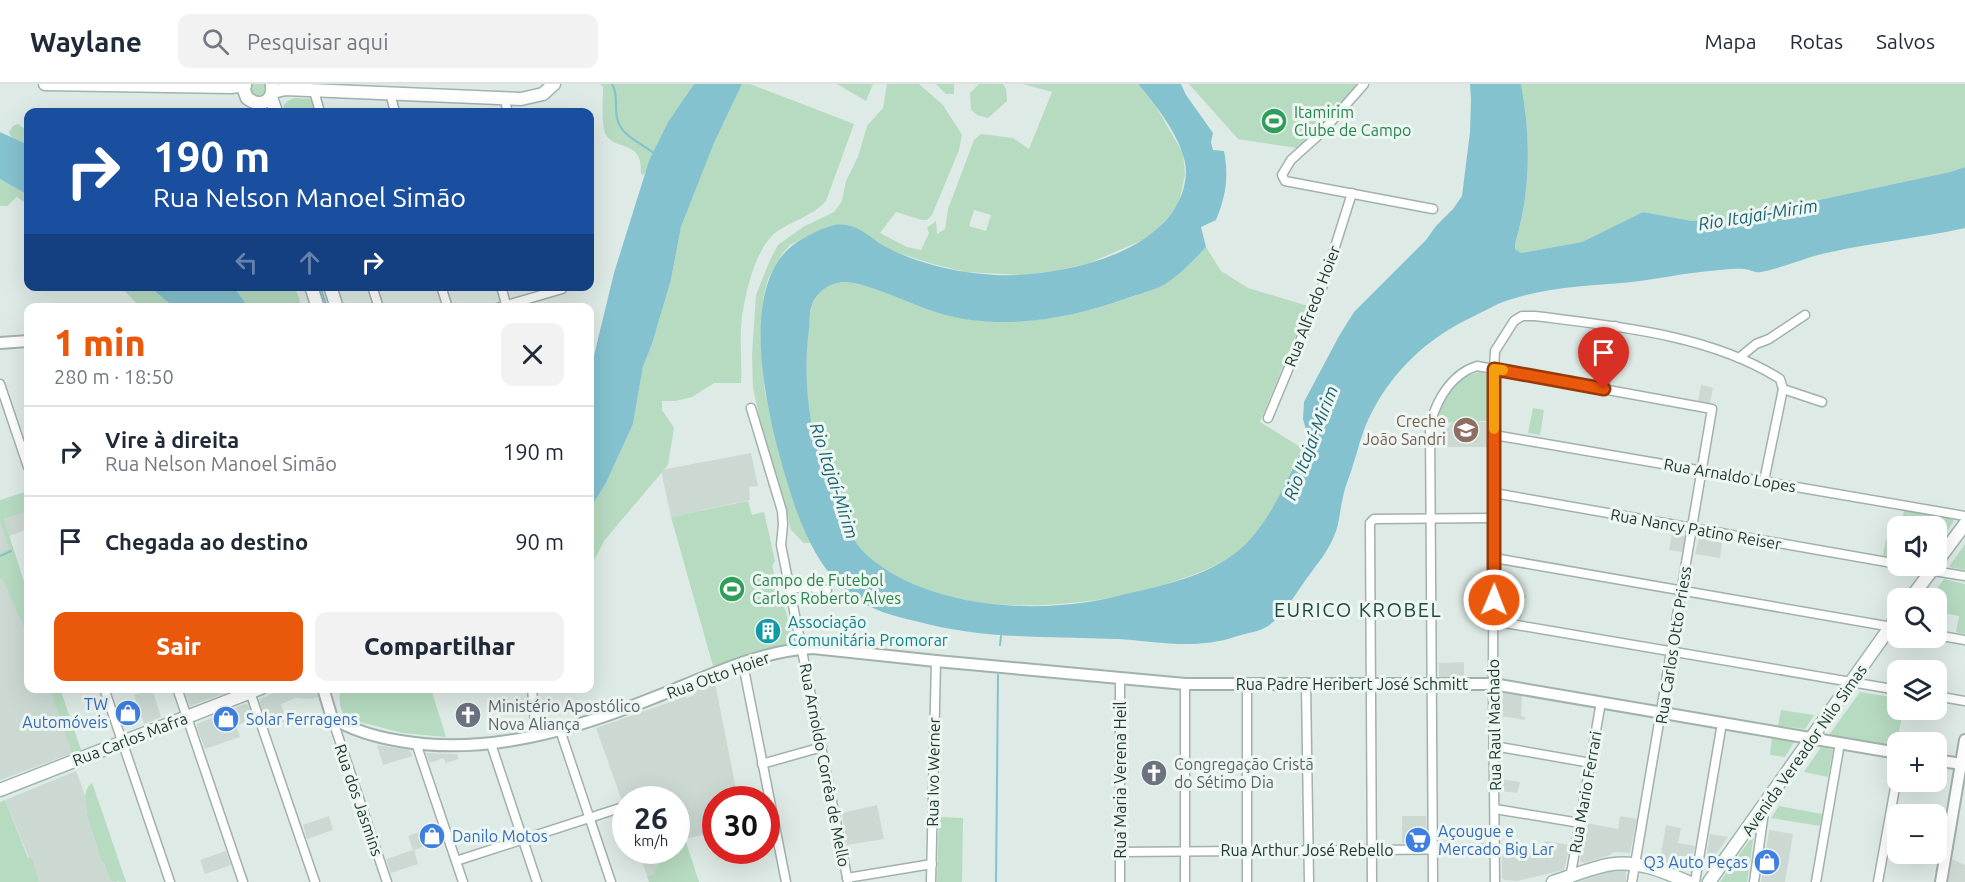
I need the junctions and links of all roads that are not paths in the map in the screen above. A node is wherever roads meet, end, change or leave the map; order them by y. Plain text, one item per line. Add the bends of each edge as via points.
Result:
1 (45, 84) edge
2 (103, 84) edge
3 (554, 84) edge
4 (1364, 84) edge
5 (181, 85) edge
6 (275, 89) edge
7 (314, 91) junction
8 (390, 93) junction
9 (249, 96) edge
10 (504, 98) junction
11 (276, 108) edge
12 (319, 108) edge
13 (394, 108) edge
14 (507, 108) edge
15 (1352, 193) junction
16 (1432, 209) dead end
17 (556, 291) edge
18 (517, 303) edge
19 (1805, 315) dead end
20 (1615, 326) junction
21 (24, 340) edge
22 (0, 343) edge
23 (1739, 358) junction
24 (1494, 369) junction
25 (0, 384) edge
26 (1604, 389) junction
27 (1783, 389) junction
28 (1822, 402) dead end
29 (751, 408) dead end
30 (1268, 418) dead end
31 (1494, 435) junction
32 (24, 456) edge
33 (1702, 471) junction
34 (1764, 481) junction
35 (1494, 493) junction
36 (1965, 516) edge
37 (1431, 518) junction
38 (1494, 518) junction
39 (1965, 524) edge
40 (1692, 528) junction
41 (1947, 548) edge
42 (1494, 558) junction
43 (1887, 562) edge
44 (1947, 570) edge
45 (1965, 576) edge
46 (789, 589) junction
47 (827, 590) dead end
48 (1681, 590) junction
49 (1493, 621) junction
50 (1887, 623) edge
51 (1887, 635) edge
52 (1947, 637) edge
53 (1965, 640) edge
54 (802, 648) junction
55 (1671, 651) junction
56 (936, 661) junction
57 (743, 664) junction
58 (1120, 678) junction
59 (1852, 682) junction
60 (1185, 684) junction
61 (1306, 684) junction
62 (1371, 684) junction
63 (1432, 684) junction
64 (1493, 684) junction
65 (1247, 685) junction
66 (1887, 688) edge
67 (106, 693) edge
68 (179, 693) edge
69 (246, 693) edge
70 (254, 693) edge
71 (324, 693) edge
72 (331, 693) edge
73 (532, 693) edge
74 (1947, 698) edge
75 (1965, 701) edge
76 (1601, 702) junction
77 (330, 712) junction
78 (1660, 713) junction
79 (187, 717) junction
80 (1722, 723) junction
81 (560, 730) junction
82 (536, 736) junction
83 (1811, 738) junction
84 (1965, 740) edge
85 (122, 742) junction
86 (416, 743) junction
87 (1840, 743) junction
88 (491, 744) junction
89 (822, 747) junction
90 (1494, 747) junction
91 (1887, 751) edge
92 (1590, 762) junction
93 (1947, 762) edge
94 (1961, 764) junction
95 (762, 765) junction
96 (0, 790) edge
97 (1894, 792) edge
98 (1766, 804) junction
99 (1495, 809) junction
100 (612, 811) edge
101 (590, 818) junction
102 (1580, 823) junction
103 (523, 840) junction
104 (1433, 849) junction
105 (1495, 849) junction
106 (1309, 850) junction
107 (1372, 850) junction
108 (1246, 851) junction
109 (1120, 852) junction
110 (1185, 852) junction
111 (456, 861) junction
112 (932, 864) junction
113 (1635, 865) junction
114 (1570, 879) edge
115 (848, 880) edge
116 (170, 882) edge
117 (243, 882) edge
118 (315, 882) edge
119 (387, 882) edge
120 (463, 882) edge
121 (537, 882) edge
122 (611, 882) edge
123 (786, 882) edge
124 (931, 882) edge
125 (1119, 882) edge
126 (1185, 882) edge
127 (1247, 882) edge
128 (1309, 882) edge
129 (1372, 882) edge
130 (1433, 882) edge
131 (1495, 882) edge
132 (1553, 882) edge
133 (1632, 882) edge
134 (1688, 882) edge
135 (1695, 882) edge
136 (1709, 882) edge
137 (1754, 882) edge
138 (1816, 882) edge
139 (1878, 882) edge
140 (1941, 882) edge

1 - 2 main road
2 - 5 main road
3 - 10 main road via 535,97
4 - 15 street via 1291,160 1282,175 1285,181
5 - 9 main road via 231,87
6 - 7 main road
6 - 9 main road via 262,104
6 - 11 main road
7 - 8 main road
7 - 12 street
8 - 10 main road
8 - 13 street
10 - 14 street
15 - 16 street
15 - 30 street, Rua Alfredo Hoier via 1322,288
17 - 18 street
19 - 23 street
20 - 23 street
20 - 24 street, Rua Raul Machado via 1522,316 1514,321 1495,351
20 - 26 street
21 - 22 street
23 - 27 street via 1780,379
24 - 26 street
24 - 31 street, Rua Raul Machado
24 - 37 street via 1470,369 1449,385 1437,401 1430,424
25 - 32 street
26 - 33 street, Rua Carlos Otto Priess via 1712,409
27 - 28 street
27 - 34 street
29 - 46 street, Rua Arnoldo Corrêa de Mello via 782,511 781,545
31 - 33 street, Rua Arnaldo Lopes
31 - 35 street, Rua Raul Machado
33 - 34 street, Rua Arnaldo Lopes
33 - 40 street, Rua Carlos Otto Priess
34 - 36 street, Rua Arnaldo Lopes
35 - 38 street, Rua Raul Machado
35 - 40 street, Rua Nancy Patino Reiser
37 - 38 street
37 - 62 street via 1374,519 1371,523
37 - 63 street
38 - 42 street, Rua Raul Machado
39 - 41 main road
40 - 43 street, Rua Nancy Patino Reiser
40 - 48 street, Rua Carlos Otto Priess
42 - 48 street
42 - 49 street, Rua Raul Machado
44 - 45 street
46 - 47 street
46 - 54 street, Rua Arnoldo Corrêa de Mello
48 - 50 street
48 - 55 street, Rua Carlos Otto Priess
49 - 55 street
49 - 64 street, Rua Raul Machado
51 - 59 main road, Avenida Vereador Nilo Simas
52 - 53 street
54 - 56 street, Rua Padre Heribert José Schmitt
54 - 57 street, Rua Otto Hoier
54 - 89 street, Rua Arnoldo Corrêa de Mello
55 - 59 street
55 - 78 street, Rua Carlos Otto Priess
56 - 58 street, Rua Padre Heribert José Schmitt
56 - 112 street, Rua Ivo Werner
57 - 81 street, Rua Otto Hoier
57 - 95 street
58 - 60 street, Rua Padre Heribert José Schmitt
58 - 109 street, Rua Maria Verena Heil
59 - 66 street
59 - 83 main road, Avenida Vereador Nilo Simas
60 - 65 street, Rua Padre Heribert José Schmitt
60 - 110 street
61 - 62 street, Rua Padre Heribert José Schmitt
61 - 65 street, Rua Padre Heribert José Schmitt
61 - 106 street
62 - 63 street, Rua Padre Heribert José Schmitt
62 - 107 street
63 - 64 street, Rua Padre Heribert José Schmitt
63 - 104 street
64 - 76 street, Rua Padre Heribert José Schmitt
64 - 90 street, Rua Raul Machado
65 - 108 street
67 - 85 street
68 - 79 street
69 - 79 main road, Rua Carlos Mafra
70 - 118 street
71 - 77 street
72 - 77 street
73 - 82 street
74 - 75 street
76 - 78 street, Rua Padre Heribert José Schmitt
76 - 92 street, Rua Mario Ferrari
77 - 86 street, Rua Otto Hoier via 347,727 366,734
77 - 119 street, Rua dos Jasmins
78 - 80 street, Rua Padre Heribert José Schmitt
78 - 113 street, Rua Carlos Otto Priess
79 - 85 main road, Rua Carlos Mafra
79 - 117 street
80 - 83 street, Rua Padre Heribert José Schmitt
80 - 135 street
81 - 82 street, Rua Otto Hoier
81 - 101 street
82 - 88 street, Rua Otto Hoier
83 - 87 street, Rua Padre Heribert José Schmitt
83 - 98 main road, Avenida Vereador Nilo Simas
84 - 94 street
85 - 96 main road, Rua Carlos Mafra
85 - 116 street
86 - 88 street, Rua Otto Hoier
86 - 111 street
87 - 91 street, Rua Padre Heribert José Schmitt
87 - 138 street
88 - 103 street
89 - 95 street
89 - 115 street, Rua Arnoldo Corrêa de Mello
90 - 92 street
90 - 99 street, Rua Raul Machado
92 - 102 street, Rua Mario Ferrari
93 - 94 street
94 - 140 street
95 - 123 street
97 - 139 street
98 - 136 main road, Avenida Vereador Nilo Simas
98 - 137 street
99 - 102 street
99 - 105 street, Rua Raul Machado
100 - 101 street
101 - 103 street
101 - 122 street
102 - 114 street, Rua Mario Ferrari
103 - 111 street
103 - 121 street
104 - 105 street, Rua Arthur José Rebello
104 - 107 street, Rua Arthur José Rebello
104 - 130 street
105 - 131 street, Rua Raul Machado
106 - 107 street, Rua Arthur José Rebello
106 - 108 street, Rua Arthur José Rebello
106 - 128 street
107 - 129 street
108 - 110 street, Rua Arthur José Rebello
108 - 127 street
109 - 110 street, Rua Arthur José Rebello
109 - 125 street, Rua Maria Verena Heil
110 - 126 street
111 - 120 street
112 - 115 street
112 - 124 street, Rua Ivo Werner
113 - 114 main road via 1607,865
113 - 133 street, Rua Carlos Otto Priess
113 - 134 main road
114 - 132 main road

